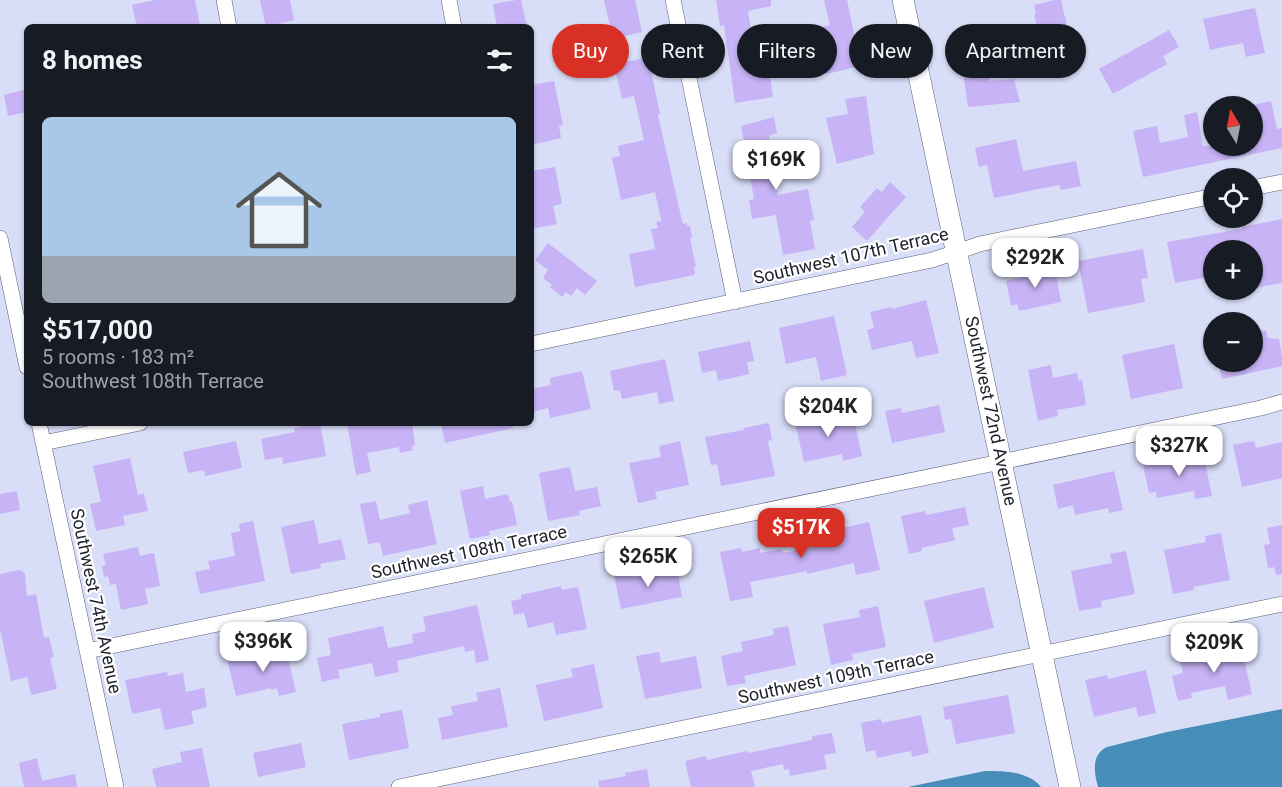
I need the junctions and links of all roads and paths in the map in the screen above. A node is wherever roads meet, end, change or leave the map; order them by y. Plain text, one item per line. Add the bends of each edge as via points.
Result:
1 (224, 0) edge
2 (449, 0) edge
3 (673, 0) edge
4 (903, 0) edge
5 (228, 24) edge
6 (453, 24) edge
7 (1282, 182) edge
8 (1263, 186) edge
9 (1203, 198) edge
10 (0, 238) edge
11 (956, 252) junction
12 (735, 302) junction
13 (534, 343) edge
14 (24, 353) edge
15 (1282, 402) edge
16 (40, 426) edge
17 (125, 426) edge
18 (43, 443) junction
19 (1002, 462) junction
20 (1282, 604) edge
21 (87, 651) junction
22 (1041, 653) junction
23 (116, 787) edge
24 (399, 787) edge
25 (1070, 787) edge

1 - 5 street
2 - 6 street
3 - 12 street
4 - 11 street, Southwest 72nd Avenue
7 - 8 street
9 - 11 street, Southwest 107th Terrace
10 - 14 street
11 - 12 street, Southwest 107th Terrace
11 - 19 street, Southwest 72nd Avenue
12 - 13 street, Southwest 107th Terrace
15 - 19 street, Southwest 108th Terrace
16 - 18 street, Southwest 74th Avenue
17 - 18 street
18 - 21 street, Southwest 74th Avenue
19 - 21 street, Southwest 108th Terrace
19 - 22 street, Southwest 72nd Avenue
20 - 22 street, Southwest 109th Terrace
21 - 23 street, Southwest 74th Avenue
22 - 24 street, Southwest 109th Terrace
22 - 25 street, Southwest 72nd Avenue

